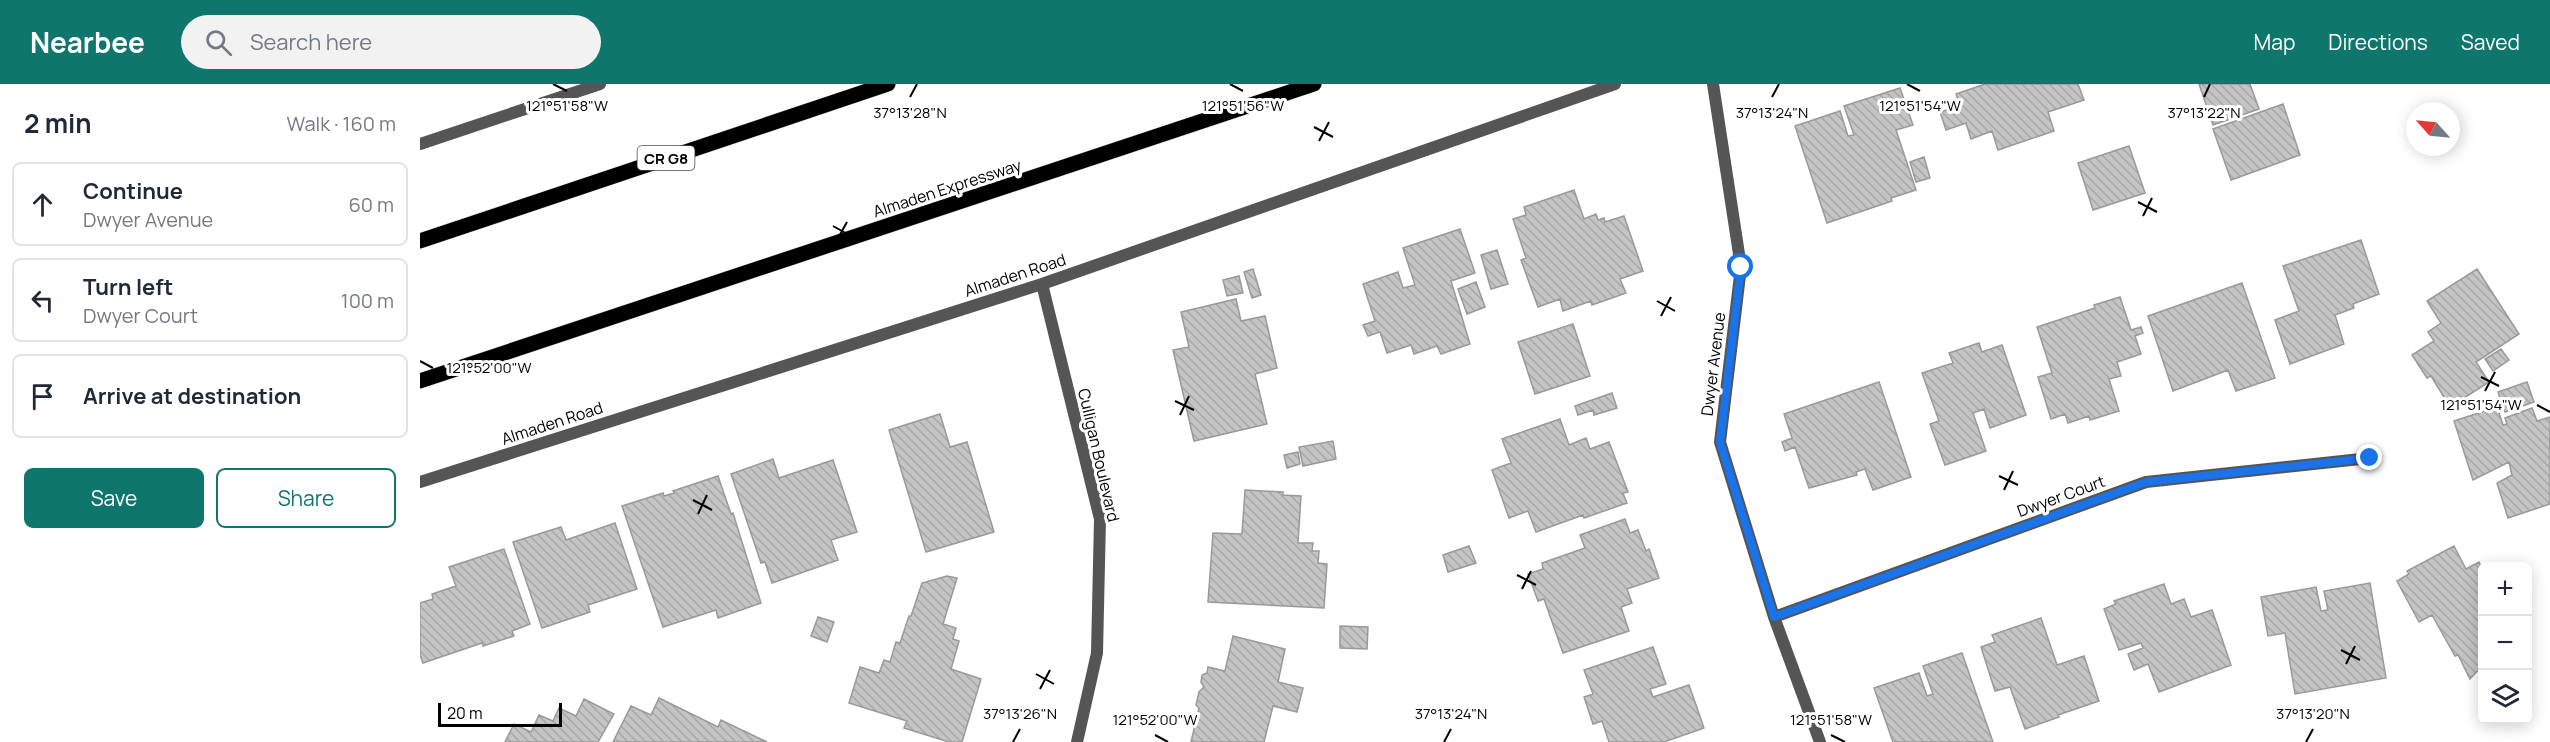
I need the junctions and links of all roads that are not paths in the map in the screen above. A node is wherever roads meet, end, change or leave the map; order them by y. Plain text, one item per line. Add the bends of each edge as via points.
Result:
1 (600, 84) edge
2 (888, 84) edge
3 (1314, 84) edge
4 (1615, 84) edge
5 (1713, 84) edge
6 (420, 144) edge
7 (420, 241) edge
8 (1042, 284) junction
9 (420, 381) edge
10 (2370, 458) dead end
11 (420, 482) edge
12 (1774, 617) junction
13 (1077, 742) edge
14 (1820, 742) edge

1 - 6 street
2 - 7 main road, CR G8
3 - 9 main road, Almaden Expressway
4 - 8 street, Almaden Road
5 - 12 street, Dwyer Avenue via 1741,267 1720,442
8 - 11 street, Almaden Road
8 - 13 street, Culligan Boulevard via 1100,519 1097,653
10 - 12 street, Dwyer Court via 2146,482
12 - 14 street, Dwyer Avenue

